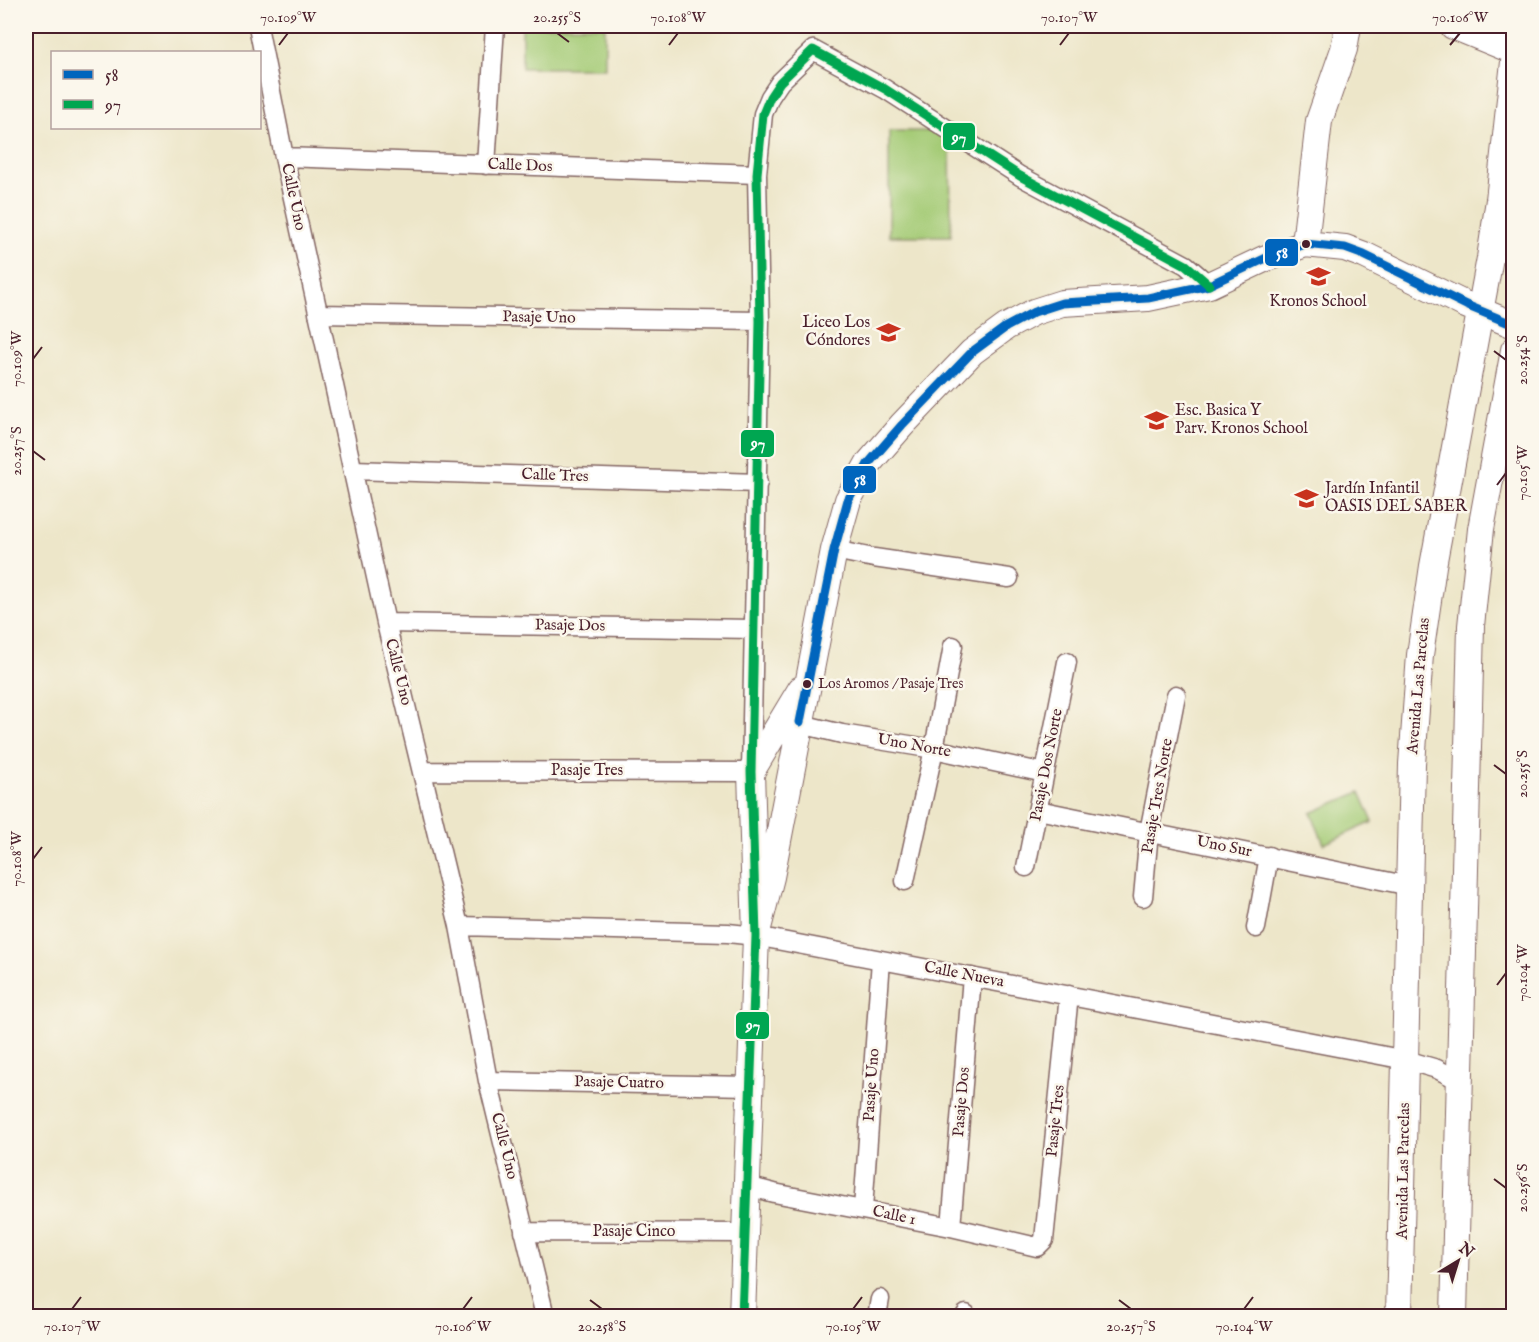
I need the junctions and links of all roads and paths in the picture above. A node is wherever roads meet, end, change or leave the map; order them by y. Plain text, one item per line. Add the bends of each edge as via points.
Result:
1 (258, 26) edge
2 (495, 26) edge
3 (1348, 26) edge
4 (1453, 26) edge
5 (1514, 51) edge
6 (1514, 62) edge
7 (284, 157) junction
8 (486, 165) junction
9 (757, 174) junction
10 (1305, 244) junction
11 (1209, 285) junction
12 (1481, 312) junction
13 (318, 314) junction
14 (760, 321) junction
15 (1514, 325) edge
16 (1514, 350) edge
17 (353, 470) junction
18 (758, 483) junction
19 (834, 550) junction
20 (1010, 578) dead end
21 (386, 623) junction
22 (753, 629) junction
23 (954, 646) dead end
24 (1067, 662) dead end
25 (1176, 695) dead end
26 (791, 722) junction
27 (934, 749) junction
28 (422, 771) junction
29 (751, 772) junction
30 (1045, 773) junction
31 (1038, 810) junction
32 (1149, 832) junction
33 (1269, 856) junction
34 (1026, 867) dead end
35 (905, 881) dead end
36 (1410, 886) junction
37 (1143, 897) dead end
38 (459, 926) junction
39 (1256, 928) dead end
40 (756, 936) junction
41 (881, 960) junction
42 (972, 977) junction
43 (1069, 995) junction
44 (1406, 1059) junction
45 (488, 1081) junction
46 (1460, 1081) junction
47 (750, 1086) junction
48 (747, 1186) junction
49 (863, 1209) junction
50 (951, 1227) junction
51 (524, 1232) junction
52 (744, 1233) junction
53 (1041, 1245) joint
54 (545, 1317) edge
55 (742, 1317) edge
56 (1399, 1317) edge
57 (1454, 1317) edge

1 - 7 street, Calle Uno
2 - 8 street
3 - 10 main road via 1319,121
4 - 5 main road
6 - 12 main road, Avenida Las Parcelas via 1499,200
7 - 8 street, Calle Dos
7 - 13 street, Calle Uno
8 - 9 street, Calle Dos
9 - 11 street via 763,114 770,97 813,51 885,89 1020,176 1186,265
9 - 14 street
10 - 11 main road
10 - 12 main road via 1345,248 1364,255
11 - 19 main road via 1149,298 1062,303 1034,312 972,351 868,464 848,500
12 - 15 main road
12 - 36 main road, Avenida Las Parcelas via 1420,655 1412,764
13 - 14 street, Pasaje Uno
13 - 17 street, Calle Uno
14 - 18 street
16 - 46 main road via 1481,529 1471,626
17 - 18 street, Calle Tres
17 - 21 street, Calle Uno
18 - 22 street
19 - 20 street
19 - 26 main road via 810,674
21 - 22 street, Pasaje Dos
21 - 28 street, Calle Uno
22 - 29 street
23 - 27 street
24 - 30 street, Pasaje Dos Norte
25 - 32 street, Pasaje Tres Norte
26 - 27 street, Uno Norte
26 - 29 main road
26 - 40 main road via 771,877
27 - 30 street, Uno Norte
27 - 35 street
28 - 29 street, Pasaje Tres
28 - 38 street, Calle Uno
29 - 40 main road
30 - 31 street, Pasaje Dos Norte
31 - 32 street, Uno Sur
31 - 34 street, Pasaje Dos Norte
32 - 33 street, Uno Sur
32 - 37 street, Pasaje Tres Norte
33 - 36 street, Uno Sur
33 - 39 street
36 - 44 main road, Avenida Las Parcelas
38 - 40 street, Calle Nueva
38 - 45 street, Calle Uno
40 - 41 street, Calle Nueva
40 - 47 main road
41 - 42 street, Calle Nueva
41 - 49 street, Pasaje Uno
42 - 43 street, Calle Nueva
42 - 50 street, Pasaje Dos
43 - 44 street, Calle Nueva
43 - 53 street, Pasaje Tres
44 - 46 street, Calle Nueva
44 - 56 main road, Avenida Las Parcelas
45 - 47 street, Pasaje Cuatro
45 - 51 street, Calle Uno
46 - 57 main road
47 - 48 main road
48 - 49 street, Calle 1
48 - 52 main road
49 - 50 street, Calle 1
50 - 53 street, Calle 1
51 - 52 street, Pasaje Cinco
51 - 54 street, Calle Uno
52 - 55 main road

